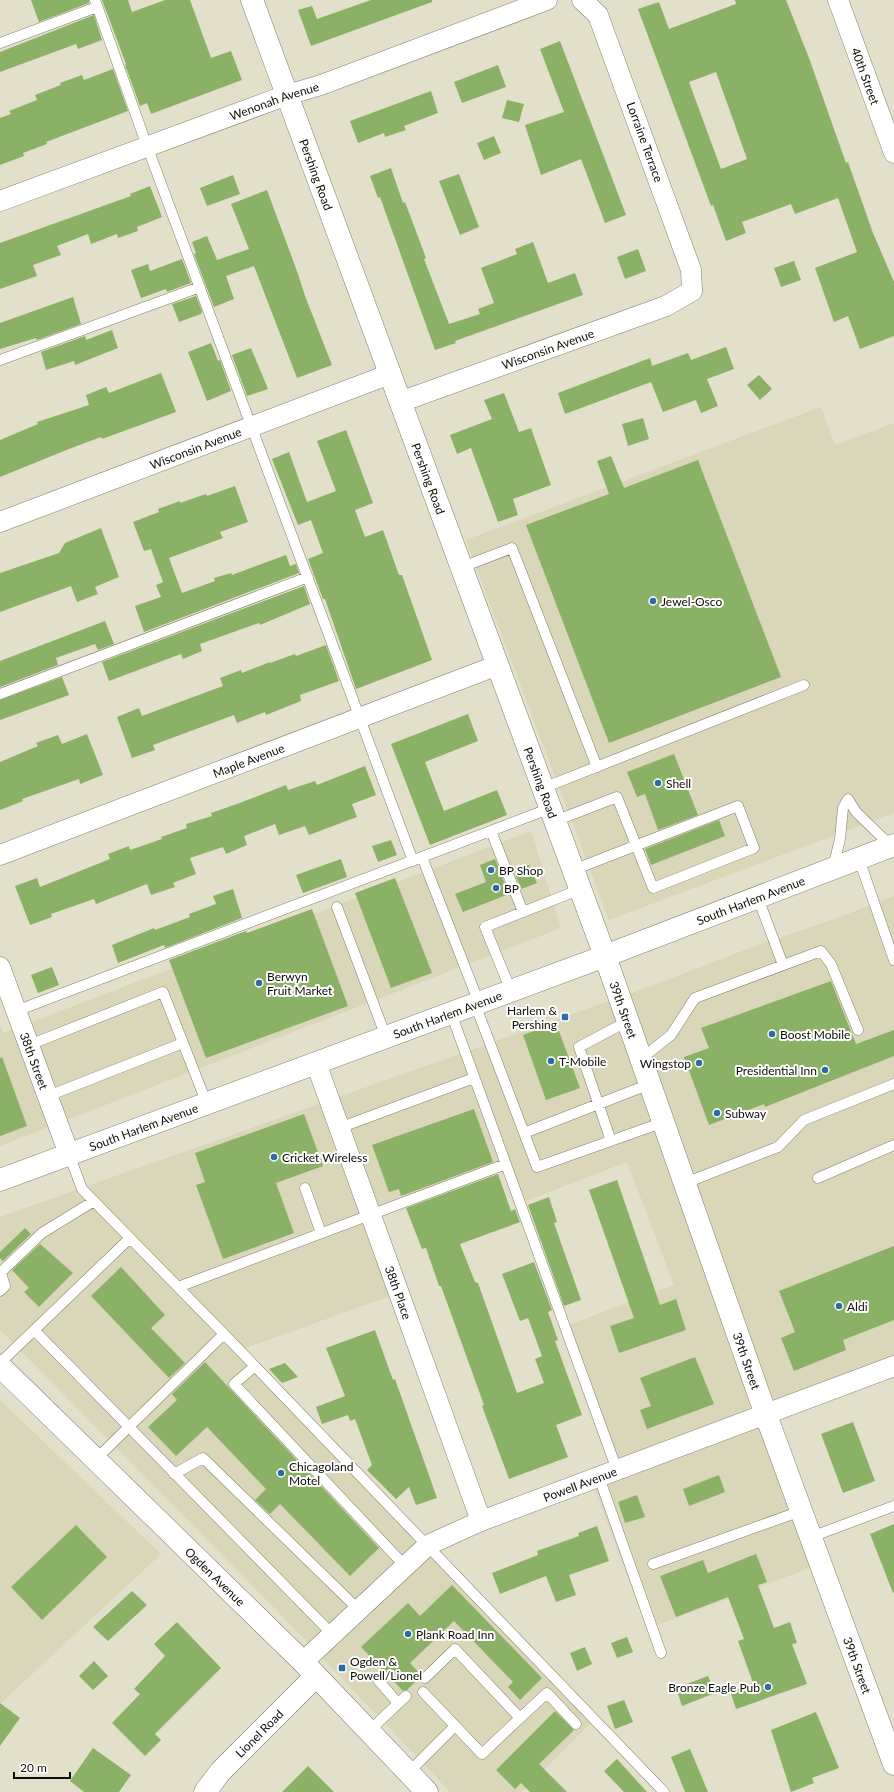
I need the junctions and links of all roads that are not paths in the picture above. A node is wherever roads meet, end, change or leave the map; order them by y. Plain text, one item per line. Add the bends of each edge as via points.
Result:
1 (252, 0) edge
2 (547, 0) edge
3 (582, 0) edge
4 (838, 0) edge
5 (96, 3) edge
6 (0, 43) edge
7 (287, 95) junction
8 (147, 146) junction
9 (894, 153) edge
10 (0, 201) edge
11 (200, 287) junction
12 (692, 291) joint
13 (0, 360) edge
14 (390, 374) junction
15 (400, 402) junction
16 (252, 426) junction
17 (0, 522) edge
18 (462, 567) junction
19 (308, 577) junction
20 (498, 665) junction
21 (804, 685) dead end
22 (0, 694) edge
23 (360, 718) junction
24 (597, 767) junction
25 (543, 788) junction
26 (553, 815) junction
27 (491, 831) junction
28 (636, 845) junction
29 (893, 845) edge
30 (0, 855) edge
31 (417, 859) junction
32 (859, 859) junction
33 (833, 869) junction
34 (577, 879) junction
35 (758, 898) junction
36 (337, 907) dead end
37 (523, 912) junction
38 (605, 956) junction
39 (894, 960) edge
40 (784, 965) junction
41 (0, 967) edge
42 (3, 986) edge
43 (511, 991) junction
44 (477, 1004) junction
45 (16, 1011) junction
46 (451, 1013) junction
47 (628, 1021) junction
48 (858, 1030) dead end
49 (386, 1037) junction
50 (183, 1044) junction
51 (29, 1045) junction
52 (642, 1059) junction
53 (316, 1063) junction
54 (474, 1078) junction
55 (650, 1084) junction
56 (894, 1084) edge
57 (48, 1096) junction
58 (599, 1103) junction
59 (207, 1104) junction
60 (664, 1122) junction
61 (339, 1128) junction
62 (524, 1133) junction
63 (611, 1141) junction
64 (894, 1145) edge
65 (69, 1154) junction
66 (506, 1164) junction
67 (818, 1178) dead end
68 (0, 1180) edge
69 (685, 1183) junction
70 (305, 1188) dead end
71 (94, 1201) junction
72 (370, 1214) junction
73 (321, 1233) junction
74 (130, 1238) junction
75 (1, 1273) edge
76 (178, 1287) junction
77 (0, 1291) edge
78 (34, 1330) junction
79 (224, 1334) junction
80 (0, 1364) edge
81 (255, 1366) junction
82 (894, 1366) edge
83 (766, 1415) junction
84 (128, 1427) junction
85 (96, 1459) junction
86 (174, 1474) junction
87 (608, 1474) junction
88 (894, 1506) edge
89 (801, 1511) junction
90 (481, 1521) junction
91 (811, 1537) junction
92 (428, 1545) junction
93 (653, 1564) dead end
94 (405, 1566) junction
95 (358, 1610) junction
96 (332, 1634) junction
97 (661, 1653) dead end
98 (309, 1669) junction
99 (425, 1678) dead end
100 (378, 1680) dead end
101 (423, 1692) dead end
102 (406, 1696) dead end
103 (398, 1703) junction
104 (520, 1718) junction
105 (576, 1724) dead end
106 (455, 1726) junction
107 (369, 1731) junction
108 (893, 1756) edge
109 (408, 1773) junction
110 (205, 1792) edge
111 (427, 1792) edge
112 (664, 1792) edge

1 - 7 main road, Pershing Road
2 - 7 street, Wenonah Avenue via 321,85
3 - 12 street, Lorraine Terrace via 598,15 691,270
4 - 9 street, 40th Street
5 - 6 lane
5 - 8 lane
7 - 8 street, Wenonah Avenue
7 - 14 main road, Pershing Road
8 - 10 street, Wenonah Avenue
8 - 11 lane
11 - 13 lane
11 - 16 lane
12 - 15 street, Wisconsin Avenue via 666,306
14 - 15 main road, Pershing Road
14 - 16 street, Wisconsin Avenue
15 - 18 main road, Pershing Road
16 - 17 street, Wisconsin Avenue
16 - 19 lane
18 - 20 main road, Pershing Road
18 - 24 lane via 512,548
19 - 22 lane
19 - 23 lane
20 - 23 street, Maple Avenue
20 - 25 main road, Pershing Road
21 - 24 lane
23 - 30 street, Maple Avenue
23 - 31 lane
24 - 25 lane
25 - 26 main road, Pershing Road
26 - 27 lane
26 - 28 lane via 617,797
26 - 34 main road, Pershing Road
27 - 31 lane
27 - 37 lane
28 - 28 lane via 738,806 754,848 652,888
28 - 34 lane
29 - 32 main road, South Harlem Avenue
29 - 33 lane via 856,812 848,799 843,808 840,839
31 - 44 lane
31 - 45 lane
32 - 33 main road, South Harlem Avenue
32 - 39 lane
33 - 35 main road, South Harlem Avenue
34 - 37 lane
34 - 38 main road, Pershing Road
35 - 38 main road, South Harlem Avenue
35 - 40 lane
36 - 49 lane
37 - 43 lane via 486,927
38 - 43 main road, South Harlem Avenue
38 - 47 main road, 39th Street
40 - 48 lane via 821,951 831,964
40 - 52 lane via 695,998 671,1035
41 - 42 street, 38th Street
42 - 45 street, 38th Street
43 - 44 main road, South Harlem Avenue
44 - 46 main road, South Harlem Avenue
44 - 62 lane
45 - 51 street, 38th Street
46 - 49 main road, South Harlem Avenue
46 - 54 lane
47 - 52 main road, 39th Street
47 - 58 lane via 579,1047
49 - 53 main road, South Harlem Avenue
50 - 51 lane via 163,992
50 - 57 lane
50 - 59 lane
51 - 57 street, 38th Street
52 - 55 main road, 39th Street
53 - 59 main road, South Harlem Avenue
53 - 61 street, 38th Place
54 - 61 lane
54 - 66 lane
55 - 58 lane
55 - 60 main road, 39th Street
56 - 69 lane via 804,1120 778,1147
57 - 65 street, 38th Street
58 - 62 lane
58 - 63 lane
59 - 65 main road, South Harlem Avenue
60 - 63 lane
60 - 69 main road, 39th Street
61 - 72 street, 38th Place
62 - 63 lane via 537,1167
64 - 67 lane
65 - 68 main road, South Harlem Avenue
65 - 71 lane via 82,1189
66 - 72 lane
66 - 87 lane
69 - 83 main road, 39th Street
70 - 73 lane
71 - 74 lane
71 - 75 lane via 42,1233
72 - 73 lane
72 - 90 street, 38th Place
73 - 76 lane
74 - 76 lane
74 - 78 lane
75 - 77 lane via 5,1286
76 - 79 lane
78 - 80 lane
78 - 84 lane
79 - 81 lane
79 - 84 lane
80 - 85 main road, Ogden Avenue
81 - 92 lane
81 - 94 lane via 234,1384
82 - 83 street, Powell Avenue
83 - 87 street, Powell Avenue
83 - 89 main road, 39th Street
84 - 85 lane
84 - 86 lane
85 - 98 main road, Ogden Avenue
86 - 95 lane via 203,1458
86 - 96 lane
87 - 90 street, Powell Avenue
87 - 97 lane
88 - 91 lane
89 - 91 main road, 39th Street
89 - 93 lane
90 - 92 street, Powell Avenue
91 - 108 main road, 39th Street
92 - 94 street, Powell Avenue
92 - 112 lane
94 - 95 street, Powell Avenue
95 - 96 street, Powell Avenue
96 - 98 street, Powell Avenue
98 - 107 main road, Ogden Avenue
98 - 110 main road, Lionel Road
99 - 104 lane via 455,1649
100 - 103 lane
101 - 106 lane
102 - 103 lane
103 - 107 lane
104 - 105 lane via 547,1693
104 - 106 lane via 482,1754
106 - 109 lane
107 - 109 main road, Ogden Avenue
109 - 111 main road, Ogden Avenue

